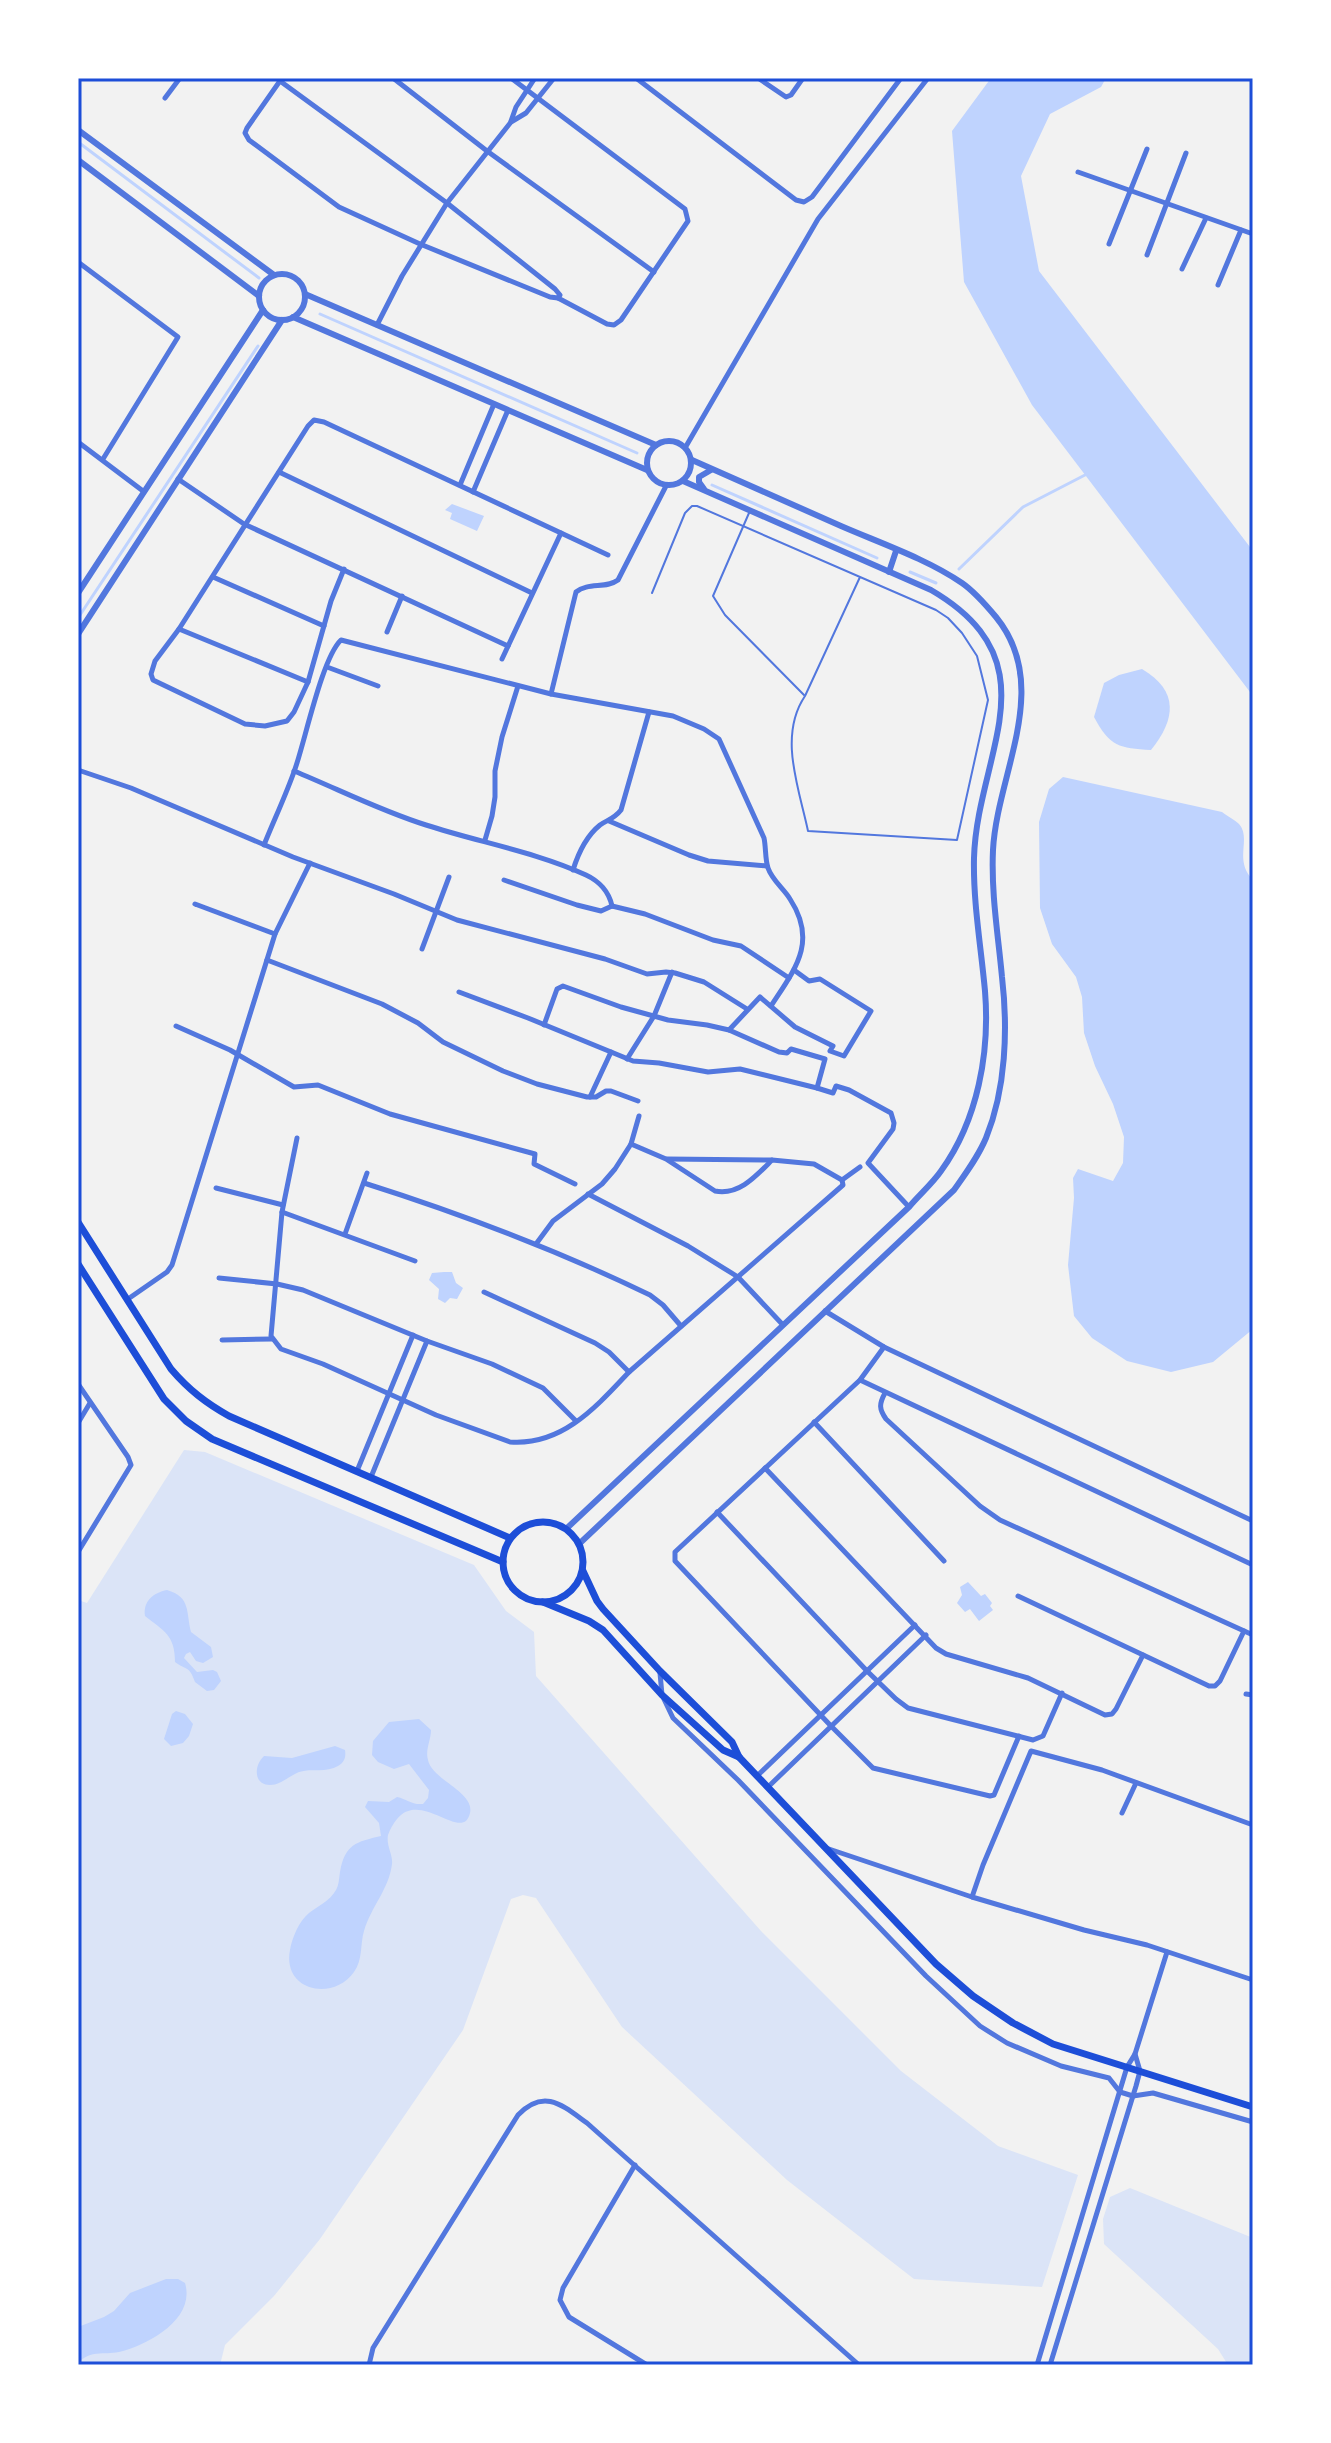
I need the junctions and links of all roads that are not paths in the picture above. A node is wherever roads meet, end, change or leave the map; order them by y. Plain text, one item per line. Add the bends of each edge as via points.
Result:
1 (180, 78) edge
2 (393, 78) edge
3 (511, 78) edge
4 (535, 78) edge
5 (554, 78) edge
6 (636, 78) edge
7 (758, 78) edge
8 (803, 78) edge
9 (901, 78) edge
10 (928, 78) edge
11 (281, 80) edge
12 (527, 90) junction
13 (165, 98) dead end
14 (539, 98) junction
15 (511, 122) junction
16 (78, 130) edge
17 (1147, 149) dead end
18 (487, 151) junction
19 (1186, 153) dead end
20 (78, 160) edge
21 (1078, 172) dead end
22 (1129, 192) junction
23 (447, 203) junction
24 (1166, 204) junction
25 (1206, 218) junction
26 (1241, 230) junction
27 (1253, 234) edge
28 (420, 244) junction
29 (1109, 244) dead end
30 (1147, 255) dead end
31 (78, 262) edge
32 (1182, 269) dead end
33 (654, 272) junction
34 (274, 275) junction
35 (1218, 285) dead end
36 (305, 294) junction
37 (259, 296) junction
38 (558, 298) junction
39 (263, 310) junction
40 (293, 317) junction
41 (282, 320) junction
42 (377, 325) junction
43 (494, 404) junction
44 (508, 410) junction
45 (78, 442) edge
46 (656, 445) junction
47 (685, 448) junction
48 (103, 459) junction
49 (692, 460) junction
50 (713, 469) junction
51 (647, 470) junction
52 (279, 472) junction
53 (177, 479) junction
54 (683, 481) junction
55 (460, 485) junction
56 (666, 486) junction
57 (704, 489) junction
58 (143, 491) junction
59 (473, 492) junction
60 (750, 510) junction
61 (244, 524) junction
62 (744, 526) junction
63 (561, 533) junction
64 (896, 551) junction
65 (608, 555) dead end
66 (344, 569) junction
67 (889, 572) junction
68 (213, 577) junction
69 (860, 577) junction
70 (78, 593) edge
71 (532, 593) junction
72 (652, 593) dead end
73 (402, 596) junction
74 (324, 626) junction
75 (179, 629) junction
76 (387, 632) dead end
77 (78, 634) edge
78 (508, 646) junction
79 (502, 659) dead end
80 (327, 667) junction
81 (308, 682) junction
82 (378, 686) dead end
83 (518, 686) junction
84 (551, 694) junction
85 (805, 696) junction
86 (649, 712) junction
87 (78, 770) edge
88 (294, 771) junction
89 (609, 821) junction
90 (485, 840) junction
91 (264, 845) junction
92 (310, 863) junction
93 (767, 866) junction
94 (573, 870) junction
95 (449, 877) dead end
96 (504, 880) dead end
97 (195, 904) dead end
98 (612, 906) junction
99 (436, 912) junction
100 (275, 934) junction
101 (422, 949) dead end
102 (267, 960) junction
103 (794, 970) junction
104 (672, 972) junction
105 (789, 978) junction
106 (459, 992) dead end
107 (771, 1006) junction
108 (747, 1009) junction
109 (654, 1016) junction
110 (544, 1025) junction
111 (176, 1026) dead end
112 (729, 1030) junction
113 (830, 1051) junction
114 (611, 1052) junction
115 (237, 1054) junction
116 (627, 1059) junction
117 (825, 1059) junction
118 (817, 1088) junction
119 (590, 1097) junction
120 (638, 1101) dead end
121 (639, 1116) dead end
122 (297, 1138) dead end
123 (631, 1144) junction
124 (666, 1159) junction
125 (772, 1160) junction
126 (860, 1167) dead end
127 (367, 1173) dead end
128 (842, 1180) junction
129 (364, 1183) junction
130 (575, 1184) dead end
131 (216, 1188) dead end
132 (588, 1194) junction
133 (909, 1207) junction
134 (282, 1208) junction
135 (78, 1222) edge
136 (345, 1234) junction
137 (536, 1244) junction
138 (415, 1261) dead end
139 (78, 1264) edge
140 (738, 1277) junction
141 (219, 1278) dead end
142 (277, 1284) junction
143 (484, 1292) dead end
144 (128, 1299) junction
145 (825, 1311) junction
146 (783, 1325) junction
147 (681, 1326) junction
148 (413, 1334) junction
149 (272, 1339) junction
150 (222, 1340) dead end
151 (427, 1341) junction
152 (884, 1347) junction
153 (629, 1372) junction
154 (860, 1380) junction
155 (78, 1384) edge
156 (885, 1393) junction
157 (389, 1394) junction
158 (403, 1400) junction
159 (90, 1403) junction
160 (576, 1421) junction
161 (814, 1422) junction
162 (78, 1423) edge
163 (765, 1468) junction
164 (357, 1471) junction
165 (371, 1477) junction
166 (717, 1512) junction
167 (1253, 1521) edge
168 (566, 1529) junction
169 (510, 1538) junction
170 (579, 1544) junction
171 (78, 1552) edge
172 (944, 1561) dead end
173 (503, 1562) junction
174 (1253, 1565) edge
175 (583, 1571) junction
176 (1018, 1596) dead end
177 (543, 1602) junction
178 (915, 1624) junction
179 (1244, 1631) junction
180 (926, 1635) junction
181 (1253, 1635) edge
182 (1143, 1655) junction
183 (660, 1671) junction
184 (867, 1671) junction
185 (878, 1681) junction
186 (1062, 1693) junction
187 (662, 1695) junction
188 (821, 1716) junction
189 (831, 1726) junction
190 (1019, 1736) junction
191 (739, 1757) junction
192 (757, 1776) junction
193 (1136, 1783) junction
194 (768, 1787) junction
195 (1122, 1813) dead end
196 (1253, 1825) edge
197 (826, 1848) junction
198 (972, 1897) junction
199 (1167, 1952) junction
200 (1253, 1980) edge
201 (1135, 2054) junction
202 (1127, 2067) junction
203 (1140, 2071) junction
204 (1120, 2092) junction
205 (1133, 2096) junction
206 (1253, 2107) edge
207 (1253, 2122) edge
208 (635, 2165) junction
209 (369, 2365) edge
210 (647, 2365) edge
211 (859, 2365) edge
212 (1037, 2365) edge
213 (1050, 2365) edge

1 - 13 street
2 - 18 street
3 - 12 street
4 - 12 street
5 - 14 street
6 - 9 street via 804,202
7 - 8 street via 786,97
10 - 47 street via 818,219
11 - 23 street
11 - 28 street via 245,133 249,140 339,207
12 - 14 street
12 - 15 street
14 - 15 street
14 - 33 street via 685,209 688,221
15 - 18 street
16 - 34 street
17 - 22 street
18 - 23 street
18 - 33 street
19 - 24 street
20 - 37 street
21 - 22 street
22 - 24 street
22 - 29 street
23 - 28 street
23 - 38 street via 555,289
24 - 25 street
24 - 30 street
25 - 26 street
25 - 32 street
26 - 27 street
26 - 35 street
28 - 38 street
28 - 42 street
31 - 48 street via 178,337
33 - 38 street via 614,325
34 - 36 street via 294,277
34 - 37 street via 263,283
36 - 40 street via 303,307
36 - 42 street
37 - 39 street
39 - 41 street
39 - 58 street
40 - 41 street
40 - 43 street
41 - 53 street
42 - 46 street
43 - 44 street
43 - 55 street
44 - 51 street
44 - 59 street
45 - 48 street
46 - 47 street via 673,441
46 - 51 street
47 - 49 street
48 - 58 street
49 - 50 street
49 - 54 street
50 - 57 street via 700,475
50 - 64 street
51 - 56 street
52 - 55 street via 314,420
52 - 61 street
52 - 71 street
53 - 61 street
53 - 77 street
54 - 56 street
54 - 57 street
55 - 59 street
56 - 84 street via 615,584 576,592
57 - 60 street
58 - 70 street
59 - 63 street
60 - 62 lane
60 - 67 street
61 - 66 street
61 - 68 street
62 - 69 lane
62 - 72 lane via 697,506 687,510
62 - 85 lane via 713,596 725,615
63 - 65 street
63 - 71 street
64 - 67 street
64 - 145 street via 962,583 978,597 998,620 1019,665 1020,720 993,850 1003,1060 996,1108 967,1172 938,1206
66 - 73 street
66 - 74 street
67 - 133 street via 964,613 979,630 998,671 1002,696 974,853 986,1029 978,1086 953,1152
68 - 74 street
68 - 75 street
69 - 85 lane
69 - 85 lane via 948,618 977,656 988,700 957,840 808,831 792,758 793,720
71 - 78 street
73 - 76 street
73 - 78 street
74 - 81 street
75 - 81 street
75 - 81 street via 155,661 153,680 245,724 287,721
78 - 79 street
80 - 82 street
80 - 83 street via 335,646 344,640
80 - 88 street
83 - 84 street
83 - 90 street via 502,737
84 - 86 street
86 - 89 street via 621,810
86 - 93 street via 673,716 719,739 764,838
87 - 91 street
88 - 90 street via 425,825
88 - 91 street
89 - 93 street via 708,861
89 - 94 street via 580,848
90 - 94 street
91 - 92 street
92 - 99 street
92 - 100 street
93 - 103 street via 792,901 805,934
94 - 98 street via 601,885
95 - 99 street
96 - 98 street via 601,911
97 - 100 street
98 - 105 street via 741,946
99 - 101 street
99 - 104 street via 642,972
100 - 102 street
102 - 115 street
102 - 119 street via 382,1004 503,1071
103 - 105 street
103 - 113 street via 809,981 820,979 871,1011 844,1056
104 - 108 street via 704,982
104 - 109 street
105 - 107 street
106 - 110 street
107 - 108 street via 759,997
107 - 113 street via 795,1027 833,1046
108 - 112 street
109 - 110 street via 563,986 557,989
109 - 112 street
109 - 116 street
110 - 114 street
111 - 115 street
112 - 117 street via 779,1052 791,1049
113 - 117 street
114 - 116 street
114 - 119 street
115 - 130 street via 294,1087 318,1085 390,1114 535,1154 534,1164
115 - 144 street via 172,1265
116 - 118 street via 708,1072 740,1069
117 - 118 street
118 - 133 street via 849,1090 891,1113 893,1129 868,1163
119 - 120 street via 606,1091
121 - 123 street
122 - 134 street
123 - 124 street
123 - 132 street via 615,1169
124 - 125 street
124 - 125 street via 724,1193 741,1187
125 - 128 street via 814,1164
126 - 128 street
127 - 129 street
128 - 140 street via 842,1187
129 - 136 street
129 - 137 street
131 - 134 street
132 - 137 street via 553,1221
132 - 140 street
133 - 146 street
134 - 136 street
134 - 142 street
135 - 144 main road
136 - 138 street
137 - 147 street via 650,1295
139 - 173 main road via 164,1399 186,1421 212,1439
140 - 146 street
140 - 147 street
141 - 142 street
142 - 148 street
142 - 149 street
143 - 153 street via 595,1343
144 - 164 main road via 171,1369 205,1403
145 - 152 street
145 - 170 street
146 - 168 street
147 - 153 street
148 - 151 street
148 - 157 street
149 - 150 street
149 - 157 street via 281,1349
151 - 158 street
151 - 160 street via 536,1384
152 - 154 street
152 - 167 street
153 - 160 street
154 - 156 street
154 - 161 street
155 - 159 street
156 - 174 street
156 - 179 street via 880,1411 886,1419 1000,1520
157 - 158 street
157 - 164 street
158 - 160 street via 510,1442 540,1441
158 - 165 street
159 - 162 street
159 - 171 street via 131,1465
161 - 163 street
161 - 172 street
163 - 166 street
163 - 178 street
164 - 165 main road
165 - 169 main road
166 - 184 street
166 - 188 street via 675,1552 675,1561
168 - 169 main road via 542,1522 519,1529
168 - 170 main road
169 - 173 main road
170 - 175 main road
173 - 177 main road via 510,1585 519,1594
175 - 177 main road via 569,1593
175 - 183 main road via 597,1601
176 - 182 street
177 - 187 main road via 603,1630
178 - 180 street
178 - 184 street
179 - 181 street
179 - 182 street via 1215,1686
180 - 185 street
180 - 186 street via 946,1654
182 - 186 street via 1112,1714 1101,1714
183 - 187 street
183 - 191 main road via 732,1742
184 - 185 street
184 - 188 street
185 - 189 street
185 - 190 street via 908,1708
186 - 190 street via 1040,1739
187 - 191 main road via 723,1750
187 - 204 street via 673,1718 980,2026 1061,2066 1109,2078
188 - 189 street
188 - 192 street
189 - 190 street via 873,1768 990,1796 997,1793
189 - 194 street
191 - 192 main road
192 - 194 main road
193 - 195 street
193 - 196 street
193 - 198 street via 1029,1752
194 - 197 main road
197 - 198 street
197 - 202 main road via 973,1996 1053,2044
198 - 199 street
199 - 200 street
199 - 201 street
201 - 202 street
201 - 203 street
202 - 203 main road
202 - 204 street
203 - 205 street
203 - 206 main road
204 - 205 street
204 - 212 street
205 - 207 street via 1153,2093
205 - 213 street
208 - 209 street via 559,2103 544,2100 527,2106 373,2348
208 - 210 street via 560,2300 569,2317
208 - 211 street

